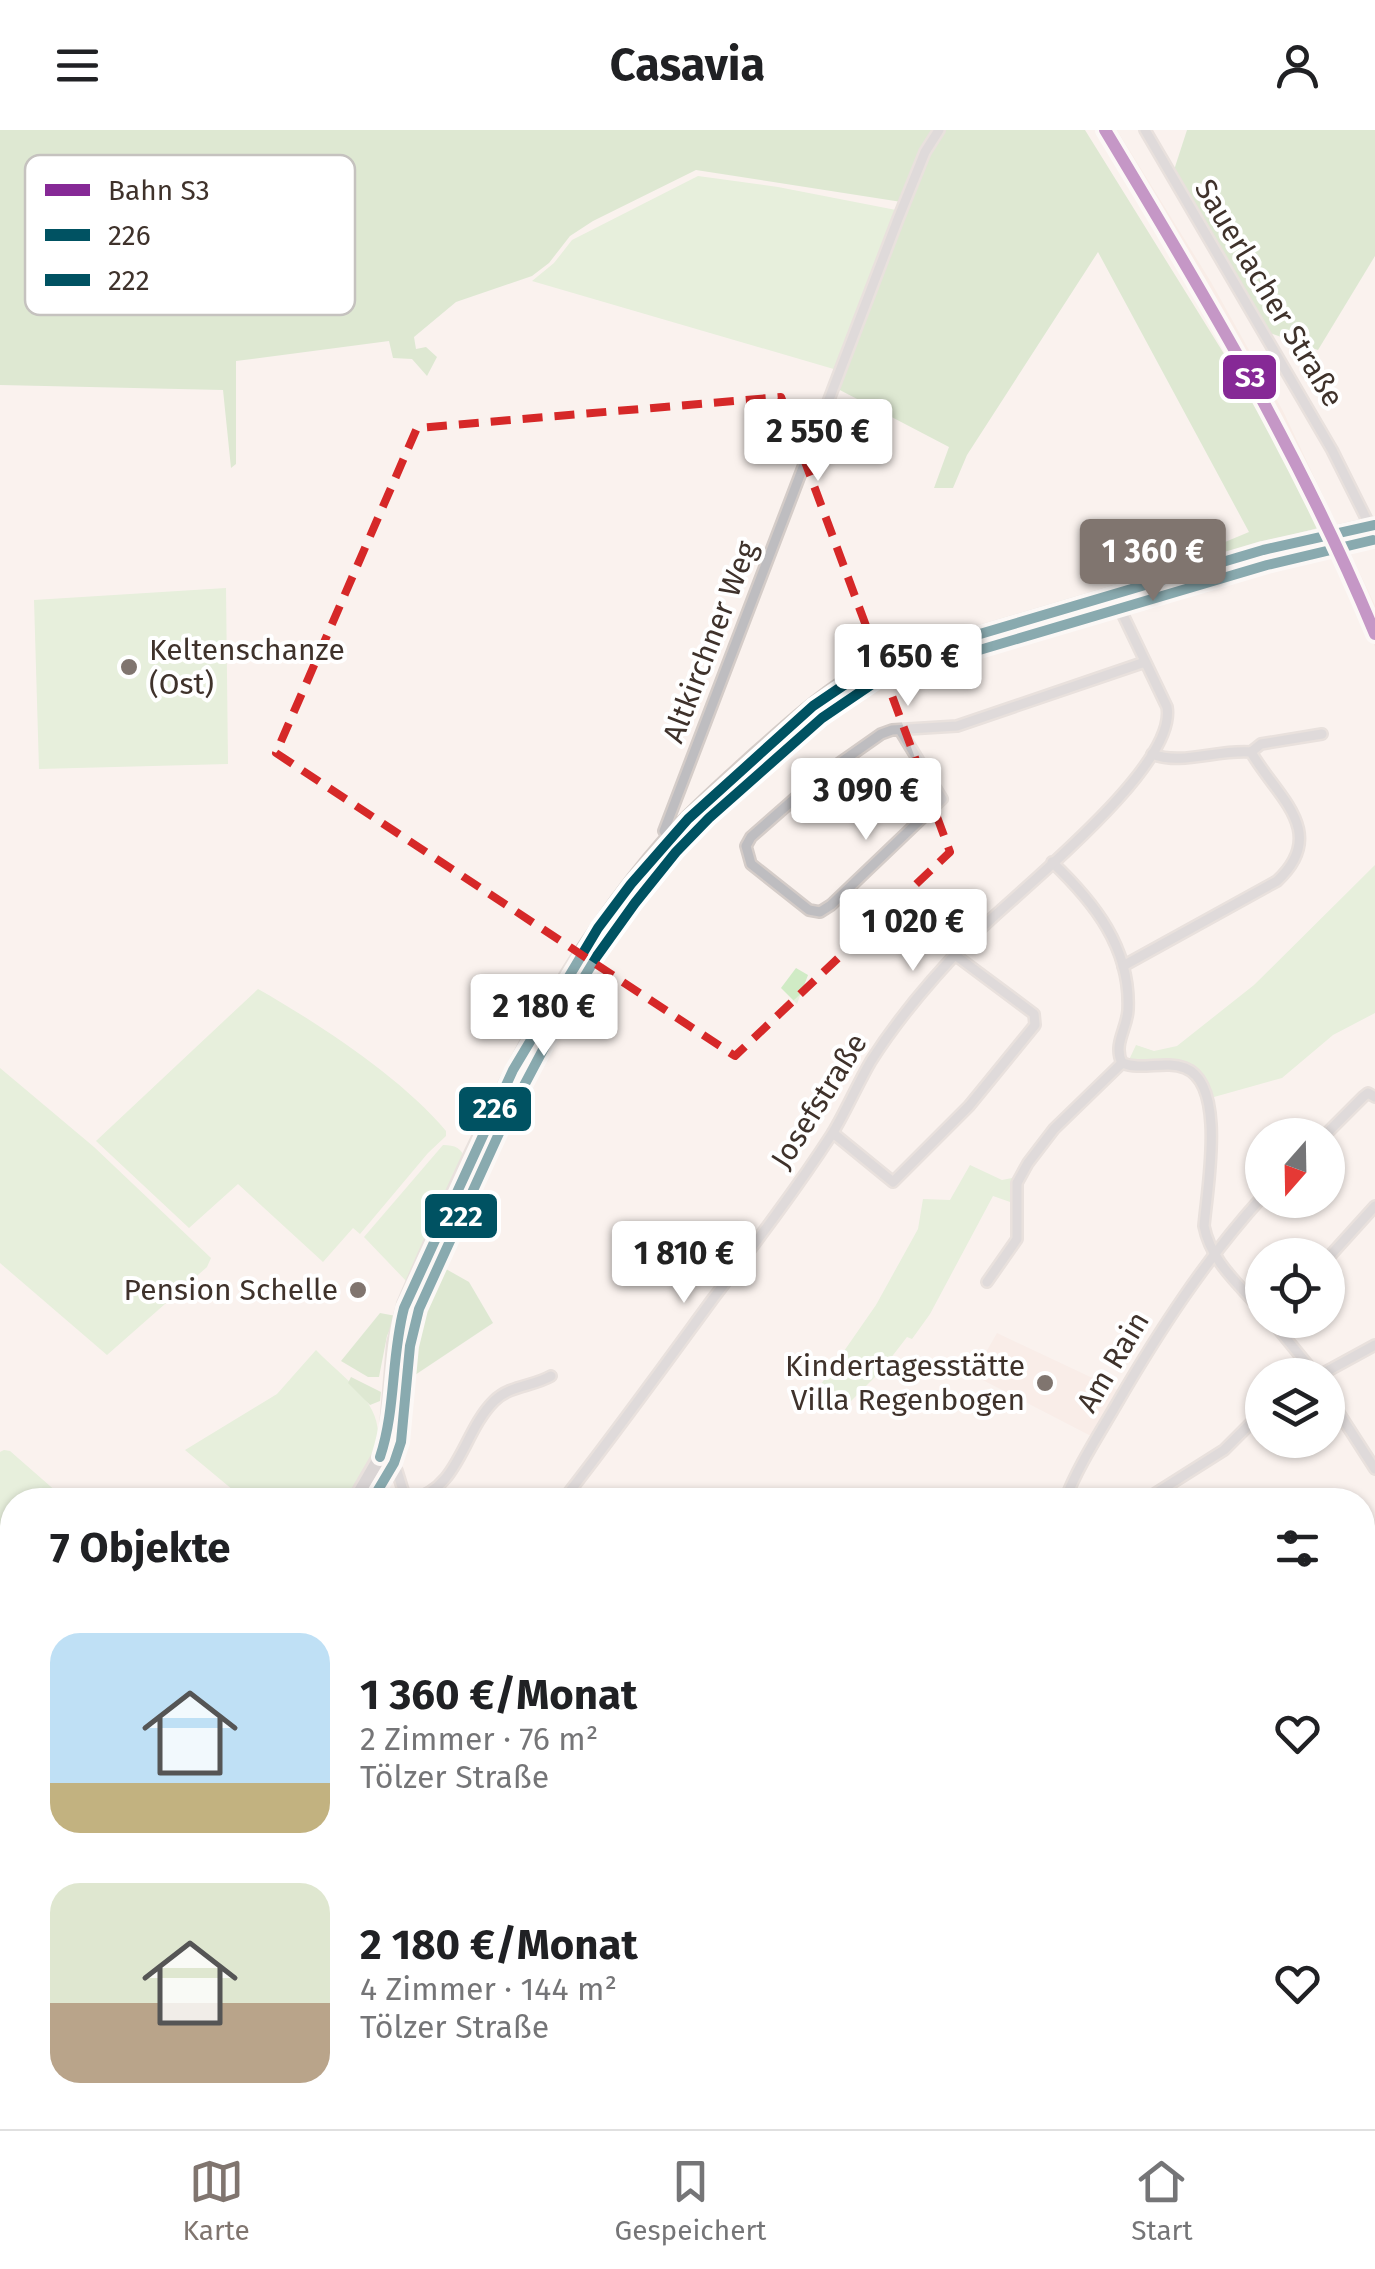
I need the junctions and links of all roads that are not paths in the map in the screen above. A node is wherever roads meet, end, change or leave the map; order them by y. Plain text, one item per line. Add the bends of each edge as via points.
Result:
1 (938, 130) edge
2 (1145, 130) edge
3 (1373, 529) edge
4 (1113, 594) junction
5 (1144, 662) junction
6 (900, 730) junction
7 (1322, 734) dead end
8 (1251, 752) junction
9 (1152, 754) junction
10 (669, 838) junction
11 (1052, 862) junction
12 (955, 954) junction
13 (1123, 966) junction
14 (1122, 1063) junction
15 (1372, 1095) edge
16 (1345, 1118) edge
17 (832, 1133) junction
18 (1375, 1206) edge
19 (1245, 1216) edge
20 (1204, 1226) junction
21 (1226, 1237) junction
22 (1345, 1239) edge
23 (1214, 1256) junction
24 (987, 1282) dead end
25 (1245, 1292) edge
26 (1286, 1338) edge
27 (1375, 1345) edge
28 (1303, 1358) edge
29 (1345, 1361) edge
30 (551, 1376) dead end
31 (1345, 1422) edge
32 (1245, 1429) edge
33 (380, 1457) junction
34 (1375, 1469) edge
35 (362, 1488) edge
36 (403, 1488) edge
37 (439, 1488) edge
38 (571, 1488) edge
39 (1070, 1488) edge
40 (1164, 1488) edge

1 - 10 street, Altkirchner Weg via 664,830
2 - 3 street, Sauerlacher Straße
3 - 4 main road via 1312,537
4 - 5 street, Josefstraße
4 - 10 main road via 892,658 852,676 806,710
5 - 6 street via 957,726
5 - 9 street, Josefstraße via 1168,717
6 - 6 street via 881,734 817,779 746,846 751,864 814,913 831,905 942,799
7 - 8 street via 1261,744
8 - 9 street via 1168,761
8 - 13 street via 1296,817 1292,865 1277,881
9 - 11 street, Josefstraße via 1107,813
10 - 33 main road via 581,958 472,1153 402,1316
11 - 12 street, Josefstraße
11 - 13 street via 1099,910
12 - 17 street, Josefstraße via 873,1059
12 - 17 street via 1034,1014 1035,1025 969,1106 893,1182
13 - 14 street via 1128,1005 1118,1048
14 - 20 street via 1183,1067 1208,1092
14 - 24 street via 1054,1129 1016,1182 1017,1238
15 - 16 street
17 - 38 street, Josefstraße
18 - 22 street
19 - 21 street, Am Rain
20 - 21 street
20 - 23 street
21 - 23 street, Am Rain
23 - 25 street
23 - 39 street, Am Rain via 1140,1364
26 - 28 street
27 - 29 street
30 - 37 street via 500,1396
31 - 34 street
32 - 40 street
33 - 35 main road
33 - 36 street

